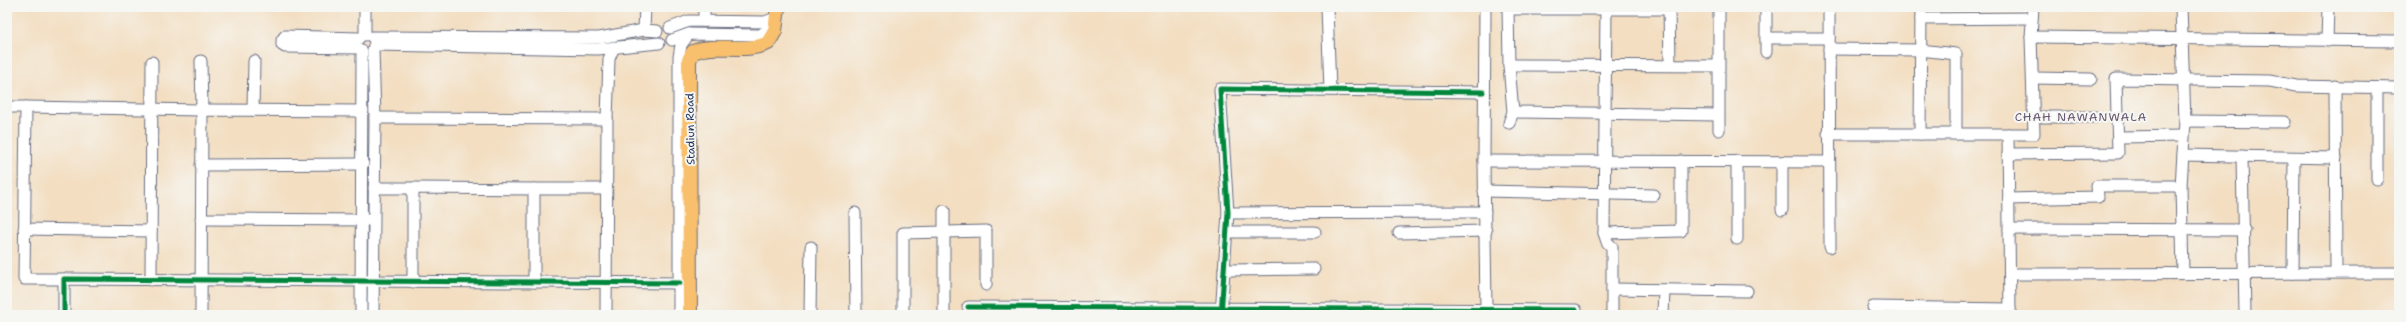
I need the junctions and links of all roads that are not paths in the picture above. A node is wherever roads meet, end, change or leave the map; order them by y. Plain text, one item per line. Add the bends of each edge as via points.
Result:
1 (365, 7) edge
2 (645, 7) edge
3 (704, 7) edge
4 (1327, 7) edge
5 (1485, 7) edge
6 (1719, 7) edge
7 (1766, 7) edge
8 (1829, 7) edge
9 (1921, 7) edge
10 (2180, 7) edge
11 (2328, 7) edge
12 (1508, 8) edge
13 (1572, 8) edge
14 (1606, 8) edge
15 (1669, 8) edge
16 (2033, 12) edge
17 (776, 13) edge
18 (1921, 19) junction
19 (704, 21) junction
20 (670, 28) junction
21 (644, 30) junction
22 (657, 31) junction
23 (689, 34) junction
24 (2031, 37) junction
25 (1766, 38) junction
26 (2182, 39) junction
27 (672, 40) junction
28 (2327, 41) junction
29 (2399, 41) edge
30 (659, 42) junction
31 (366, 43) junction
32 (1829, 43) junction
33 (614, 47) junction
34 (1920, 50) junction
35 (1766, 52) dead end
36 (201, 61) dead end
37 (254, 61) dead end
38 (152, 62) dead end
39 (1606, 64) junction
40 (1509, 65) junction
41 (1670, 65) junction
42 (1718, 66) junction
43 (2032, 78) junction
44 (2091, 79) dead end
45 (2184, 79) junction
46 (2335, 86) junction
47 (2377, 88) junction
48 (2399, 88) edge
49 (1330, 90) junction
50 (1484, 92) junction
51 (7, 107) edge
52 (26, 107) junction
53 (152, 109) junction
54 (202, 110) junction
55 (253, 110) junction
56 (363, 111) junction
57 (1514, 112) junction
58 (1606, 113) junction
59 (1718, 115) junction
60 (2034, 117) junction
61 (2096, 117) dead end
62 (375, 118) junction
63 (607, 119) junction
64 (2184, 121) junction
65 (2285, 122) dead end
66 (1509, 123) dead end
67 (1719, 130) dead end
68 (1828, 134) junction
69 (1920, 134) junction
70 (1956, 134) junction
71 (2008, 134) junction
72 (2183, 136) junction
73 (2118, 137) junction
74 (2008, 154) junction
75 (2183, 155) junction
76 (2242, 156) junction
77 (2294, 158) junction
78 (2336, 158) junction
79 (1605, 160) junction
80 (1484, 161) junction
81 (1681, 161) junction
82 (1737, 161) junction
83 (1782, 162) junction
84 (1829, 162) junction
85 (201, 164) junction
86 (363, 164) junction
87 (2377, 179) dead end
88 (2181, 186) junction
89 (374, 188) junction
90 (413, 188) junction
91 (606, 188) junction
92 (534, 189) junction
93 (1484, 191) junction
94 (1604, 195) junction
95 (1654, 195) dead end
96 (2009, 199) junction
97 (1782, 210) dead end
98 (944, 211) dead end
99 (1485, 212) junction
100 (855, 213) dead end
101 (1228, 213) junction
102 (201, 219) junction
103 (362, 220) junction
104 (374, 220) junction
105 (24, 229) junction
106 (2009, 229) junction
107 (2182, 230) junction
108 (2244, 230) junction
109 (151, 231) junction
110 (944, 232) junction
111 (1227, 232) junction
112 (1315, 232) dead end
113 (1486, 232) junction
114 (1399, 233) dead end
115 (1604, 233) junction
116 (1737, 239) dead end
117 (810, 247) dead end
118 (1830, 247) dead end
119 (1314, 269) dead end
120 (1224, 270) junction
121 (2336, 272) junction
122 (2183, 273) junction
123 (2243, 273) junction
124 (2293, 273) junction
125 (2399, 273) edge
126 (2010, 274) junction
127 (64, 279) junction
128 (151, 280) junction
129 (201, 280) junction
130 (361, 281) junction
131 (374, 282) junction
132 (414, 282) junction
133 (534, 282) junction
134 (606, 282) junction
135 (680, 282) junction
136 (986, 285) dead end
137 (1612, 289) junction
138 (1664, 290) junction
139 (1747, 291) dead end
140 (1873, 307) dead end
141 (968, 308) dead end
142 (1486, 310) junction
143 (1576, 310) dead end
144 (1221, 312) edge
145 (2010, 312) edge
146 (64, 315) edge
147 (201, 315) edge
148 (361, 315) edge
149 (373, 315) edge
150 (606, 315) edge
151 (680, 315) edge
152 (690, 315) edge
153 (810, 315) edge
154 (856, 315) edge
155 (903, 315) edge
156 (944, 315) edge
157 (1612, 315) edge
158 (1663, 315) edge
159 (2245, 315) edge

1 - 31 street
2 - 21 street
3 - 19 street
4 - 49 street
5 - 50 street
6 - 42 street
7 - 25 street
8 - 32 street
9 - 18 street
10 - 26 street
11 - 28 street
12 - 13 street
12 - 40 street
13 - 14 street
14 - 15 street
14 - 39 street
15 - 41 street
16 - 18 street
16 - 24 street
17 - 19 street via 765,22
17 - 23 street via 766,31 760,35
17 - 152 main road, Stadiun Road via 774,35 768,43 749,48 698,50 693,52 689,60
18 - 34 street
19 - 20 street via 689,21
20 - 22 street via 663,27
20 - 27 street via 673,31
21 - 22 street
21 - 31 street via 599,38
22 - 30 street via 655,35
23 - 27 street
23 - 135 street via 681,45 679,57
24 - 26 street
24 - 43 street
25 - 32 street
25 - 35 street
26 - 28 street
26 - 45 street
27 - 30 street via 667,45
28 - 29 street
30 - 33 street
31 - 31 street via 285,47 282,45 282,38
31 - 33 street via 598,49
31 - 56 street
31 - 62 street
32 - 34 street
32 - 68 street
33 - 63 street via 609,59
34 - 69 street
34 - 70 street via 1956,54
36 - 54 street
37 - 55 street
38 - 53 street
39 - 40 street
39 - 41 street
39 - 58 street
40 - 57 street
41 - 42 street
42 - 59 street
43 - 44 street
43 - 60 street
45 - 46 street
45 - 64 street
45 - 73 street via 2116,79
46 - 47 street
46 - 78 street
47 - 48 street
47 - 87 street
49 - 50 street
49 - 101 street via 1220,89
50 - 80 street
51 - 52 street
52 - 53 street
52 - 105 street
53 - 54 street
53 - 109 street
54 - 55 street
54 - 85 street
55 - 56 street
56 - 86 street
57 - 58 street
57 - 66 street
58 - 59 street
58 - 79 street
59 - 67 street
60 - 61 street
60 - 71 street via 2034,134
62 - 63 street
62 - 89 street
63 - 91 street
64 - 65 street
64 - 72 street
68 - 69 street
68 - 84 street
69 - 70 street
70 - 71 street
71 - 74 street
72 - 73 street
72 - 75 street
73 - 74 street via 2118,153
74 - 96 street
75 - 76 street
75 - 88 street
76 - 77 street
76 - 108 street
77 - 78 street
77 - 124 street
78 - 121 street
79 - 80 street
79 - 81 street
79 - 94 street
80 - 93 street
81 - 82 street
81 - 115 street via 1681,231
82 - 83 street
82 - 116 street
83 - 84 street
83 - 97 street
84 - 118 street
85 - 86 street
85 - 102 street
86 - 103 street
88 - 96 street via 2097,186 2098,198
88 - 107 street
89 - 90 street
89 - 104 street
90 - 92 street
90 - 132 street
91 - 92 street
91 - 134 street
92 - 133 street
93 - 94 street
93 - 99 street
94 - 95 street
94 - 115 street
96 - 106 street
98 - 110 street
99 - 101 street
99 - 113 street
100 - 154 street
101 - 111 street
102 - 103 street
102 - 129 street
103 - 104 street
103 - 130 street
104 - 131 street
105 - 109 street
105 - 127 street via 24,279
106 - 107 street
106 - 126 street
107 - 108 street
107 - 122 street
108 - 123 street
109 - 128 street
110 - 136 street via 986,231
110 - 155 street via 903,233
110 - 156 street
111 - 112 street
111 - 120 street
113 - 114 street
113 - 142 street
115 - 137 street via 1612,247
117 - 153 street
119 - 120 street
120 - 144 street
121 - 124 street
121 - 125 street
122 - 123 street
122 - 126 street
123 - 124 street
123 - 159 street
126 - 145 street
127 - 128 street
127 - 146 street
128 - 129 street
129 - 130 street
129 - 147 street
130 - 131 street
130 - 148 street
131 - 132 street
131 - 149 street
132 - 133 street
133 - 134 street
134 - 135 street
134 - 150 street
135 - 151 street
137 - 138 street
137 - 157 street
138 - 139 street
138 - 158 street
140 - 145 street
141 - 144 street
142 - 143 street
142 - 144 street

